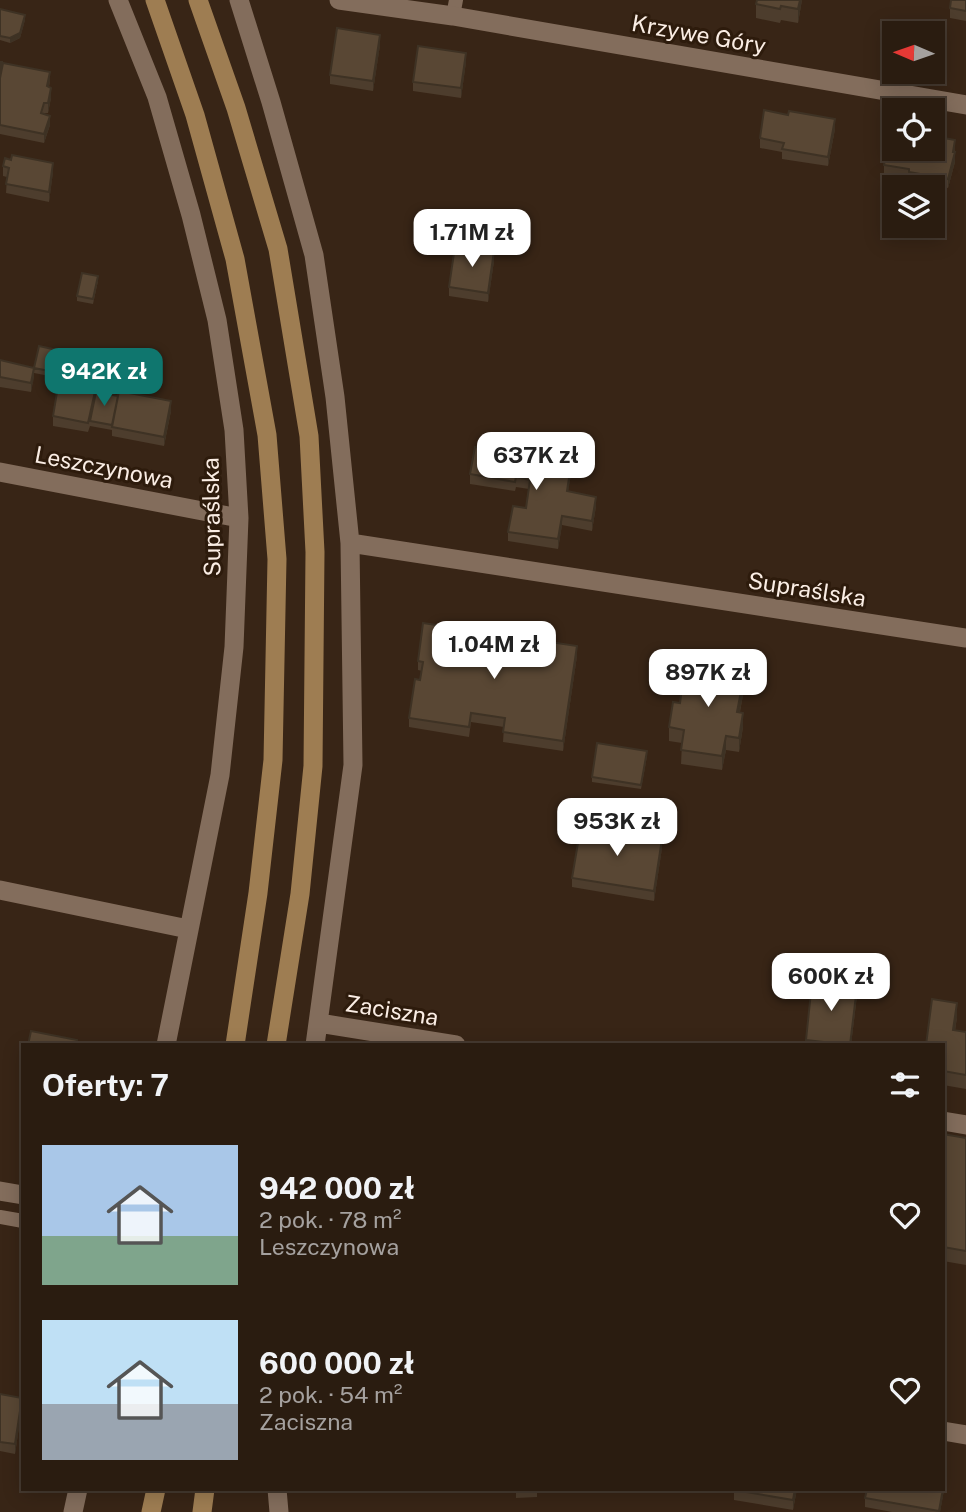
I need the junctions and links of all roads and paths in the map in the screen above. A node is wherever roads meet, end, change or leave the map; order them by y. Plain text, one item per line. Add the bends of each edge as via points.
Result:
1 (118, 0) edge
2 (155, 0) edge
3 (198, 0) edge
4 (239, 0) edge
5 (339, 0) edge
6 (455, 8) edge
7 (966, 105) edge
8 (0, 472) edge
9 (239, 519) junction
10 (350, 543) junction
11 (966, 638) edge
12 (0, 890) edge
13 (188, 929) junction
14 (319, 1023) junction
15 (166, 1043) edge
16 (235, 1043) edge
17 (276, 1043) edge
18 (315, 1043) edge
19 (444, 1043) edge
20 (945, 1121) edge
21 (966, 1125) edge
22 (0, 1191) edge
23 (21, 1195) edge
24 (0, 1217) edge
25 (21, 1222) edge
26 (945, 1431) edge
27 (966, 1435) edge
28 (78, 1491) edge
29 (156, 1491) edge
30 (205, 1491) edge
31 (276, 1491) edge
32 (73, 1512) edge
33 (151, 1512) edge
34 (202, 1512) edge
35 (279, 1512) edge

1 - 9 street, Supraślska via 157,97 217,320 234,430
2 - 16 main road via 195,115 235,259 267,435 277,559 273,761
3 - 17 main road via 278,249 309,436 315,552 313,766 300,894
4 - 10 street via 314,255
5 - 6 street, Krzywe Góry
6 - 7 street, Krzywe Góry
8 - 9 street, Leszczynowa
9 - 13 street, Supraślska via 234,647 220,775
10 - 11 street, Supraślska
10 - 14 street via 353,765
12 - 13 street
13 - 15 street, Supraślska
14 - 18 street
14 - 19 street, Zaciszna
20 - 21 street
22 - 23 street
24 - 25 lane
26 - 27 street
28 - 32 street
29 - 33 main road
30 - 34 main road
31 - 35 street

